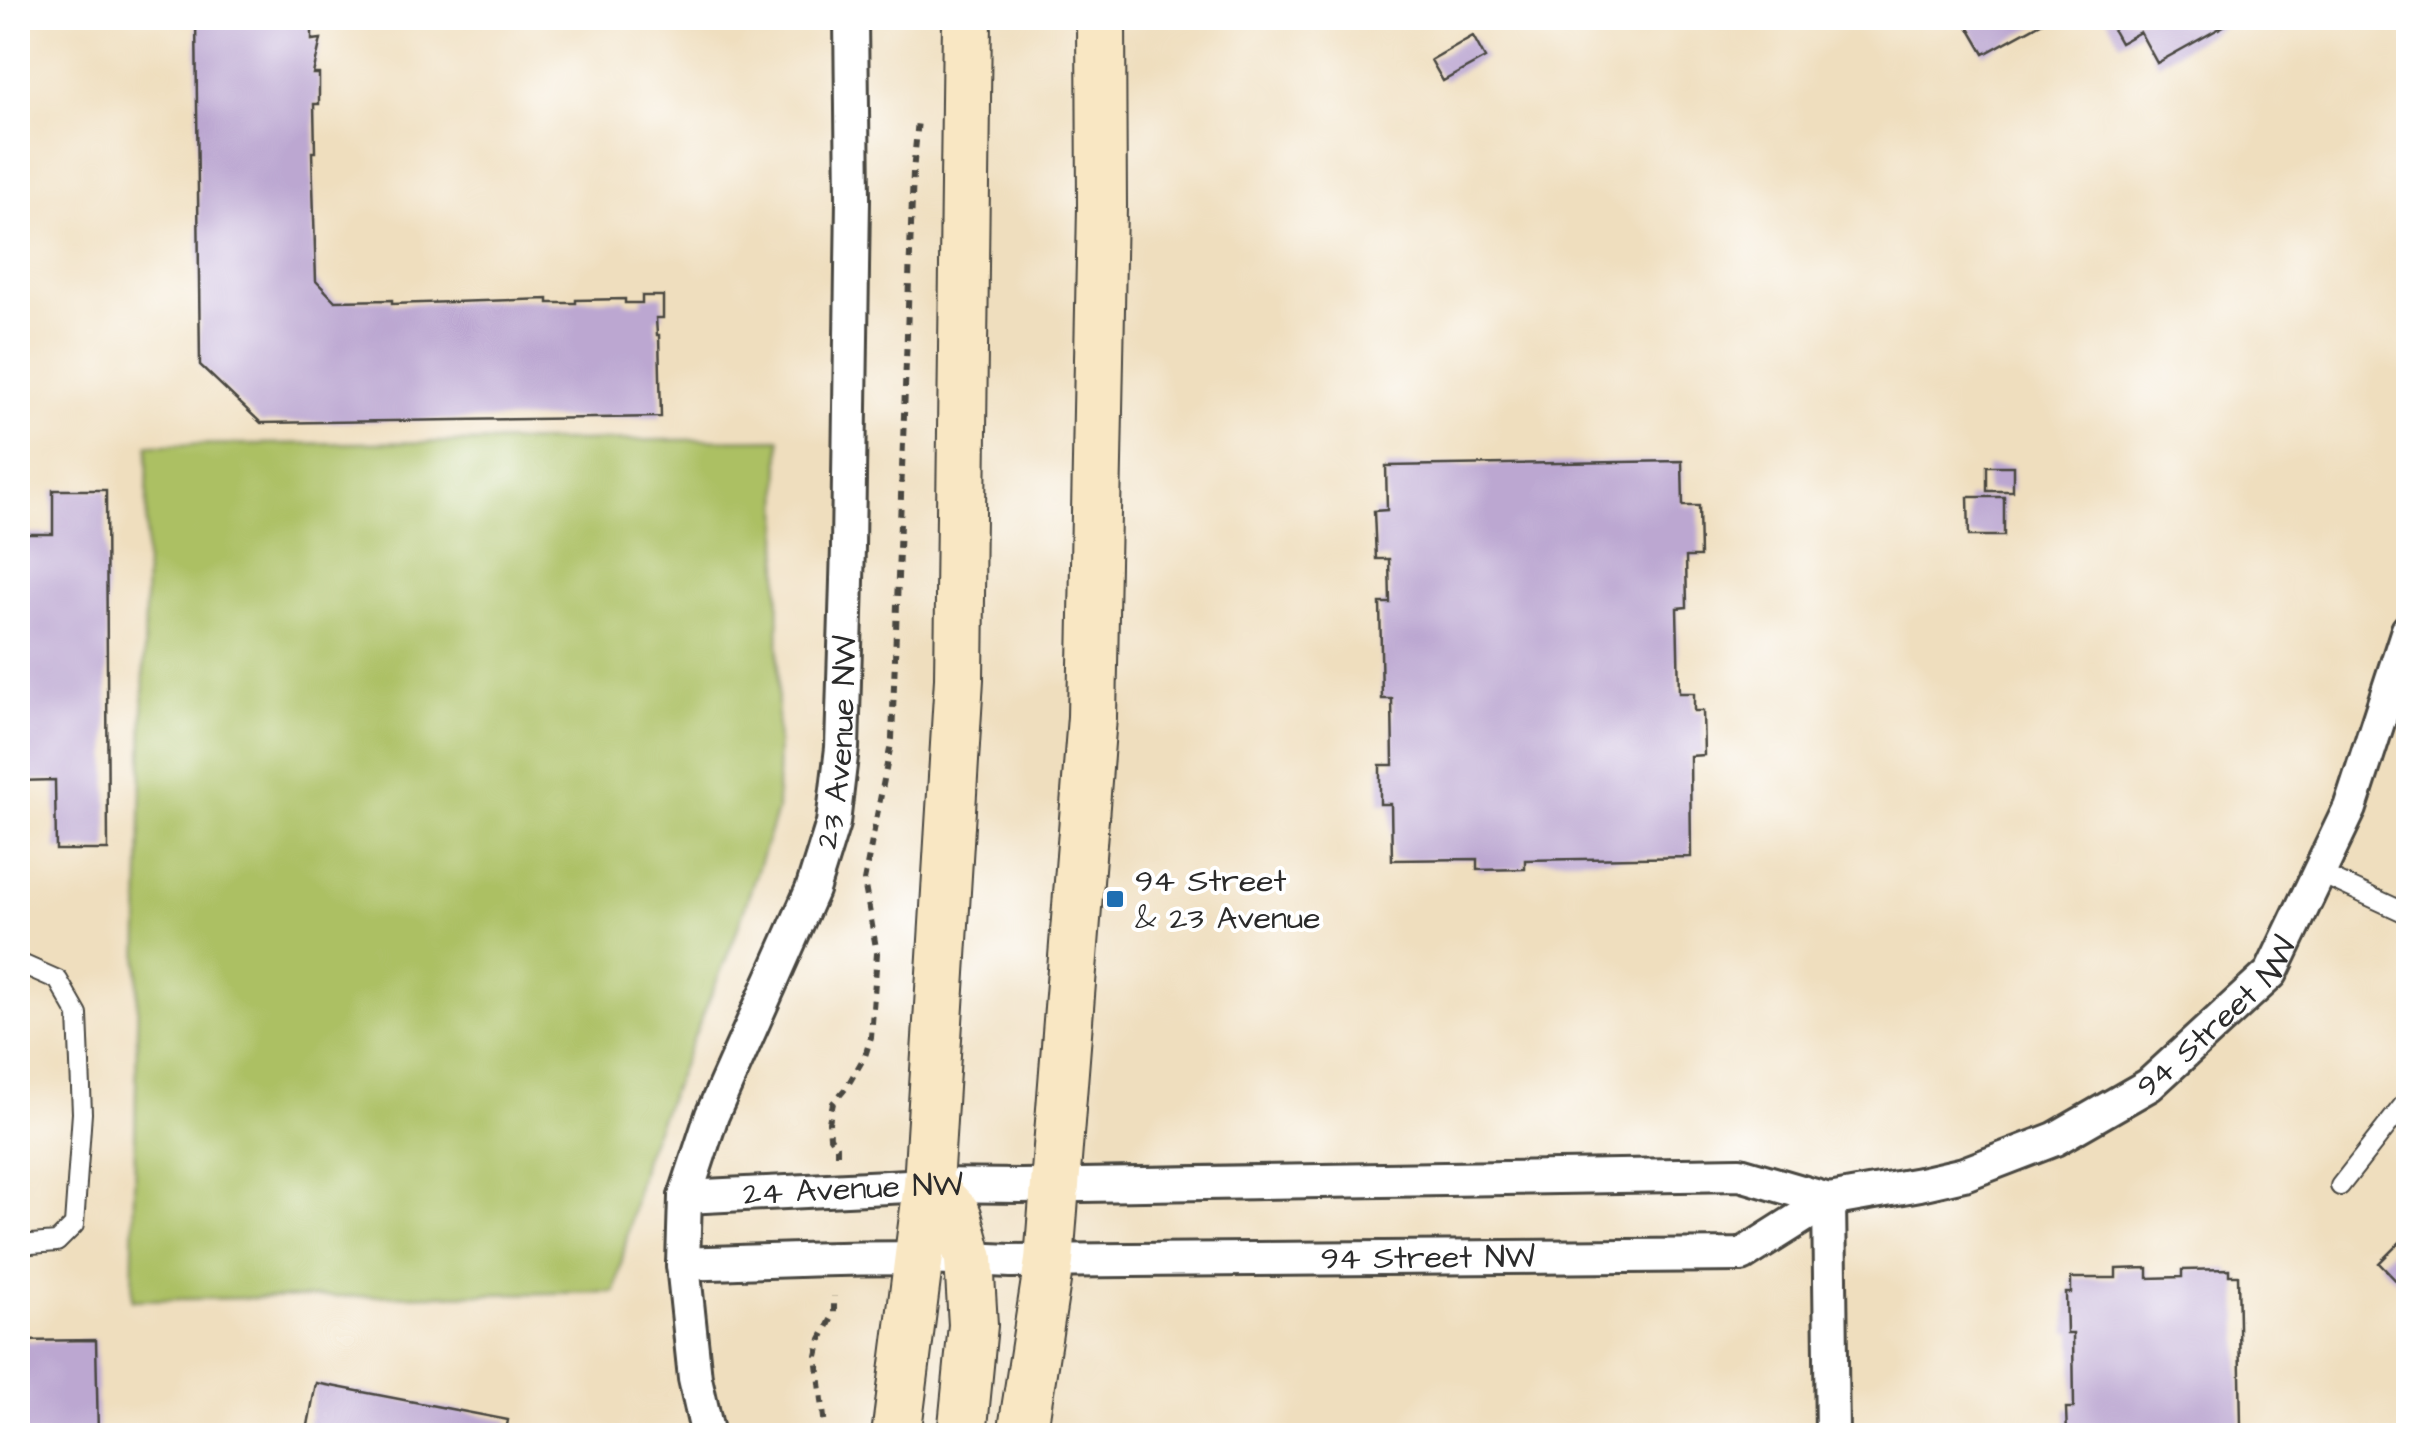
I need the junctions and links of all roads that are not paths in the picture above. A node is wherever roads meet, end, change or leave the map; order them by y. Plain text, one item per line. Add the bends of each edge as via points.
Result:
1 (850, 18) edge
2 (967, 18) edge
3 (1101, 18) edge
4 (2408, 630) edge
5 (2320, 873) junction
6 (2408, 914) edge
7 (18, 965) edge
8 (2408, 1098) edge
9 (1037, 1185) junction
10 (928, 1186) junction
11 (2340, 1186) dead end
12 (685, 1197) junction
13 (1830, 1200) junction
14 (18, 1244) edge
15 (919, 1259) junction
16 (1010, 1260) junction
17 (682, 1264) junction
18 (708, 1436) edge
19 (896, 1436) edge
20 (962, 1436) edge
21 (1022, 1436) edge
22 (1832, 1436) edge

1 - 12 street, 23 Avenue NW via 848,548 833,823 812,890 712,1114
2 - 10 main road via 959,679
3 - 9 main road via 1092,716
4 - 5 street, 94 Street NW via 2350,808
5 - 6 lane
5 - 13 street, 94 Street NW via 2271,973 2148,1085 2054,1139 1964,1174
7 - 14 lane via 58,980 78,1015 82,1112 74,1225 57,1242
8 - 11 lane
9 - 10 street, 24 Avenue NW
9 - 13 street, 94 Street NW via 1740,1174
9 - 16 main road
10 - 12 street, 24 Avenue NW
10 - 15 main road
10 - 16 main road
12 - 17 street, 23 Avenue NW
13 - 16 street, 94 Street NW via 1742,1254
13 - 22 street
15 - 16 street
15 - 17 street
15 - 19 main road
16 - 20 main road via 973,1325
16 - 21 main road
17 - 18 street, 23 Avenue NW

